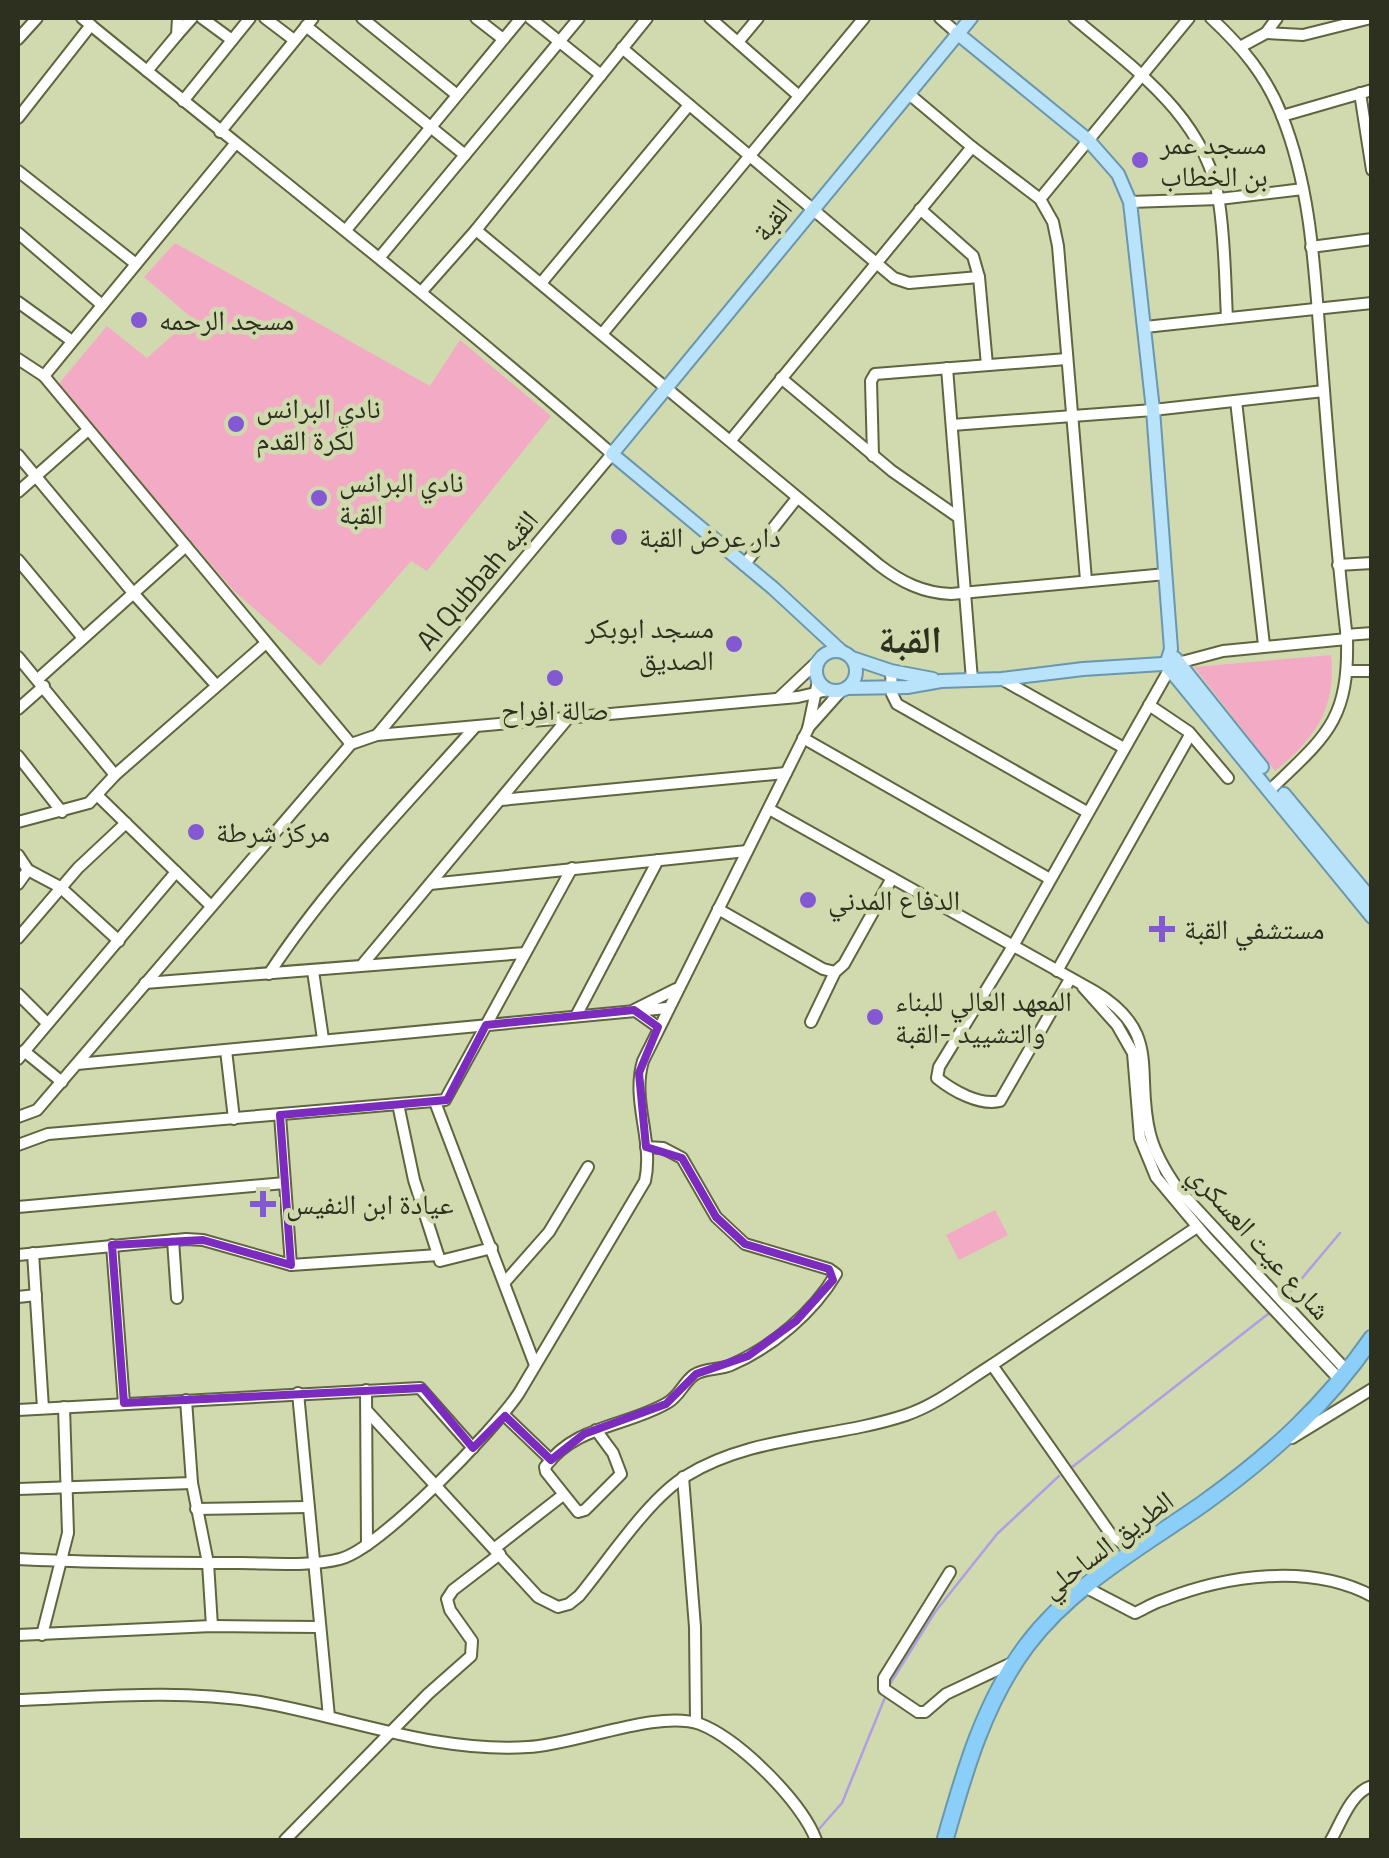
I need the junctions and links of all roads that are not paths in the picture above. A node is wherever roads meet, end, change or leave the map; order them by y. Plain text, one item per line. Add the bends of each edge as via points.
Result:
1 (37, 18) edge
2 (178, 18) edge
3 (192, 18) edge
4 (202, 18) edge
5 (250, 18) edge
6 (266, 18) edge
7 (362, 18) edge
8 (476, 18) edge
9 (521, 18) edge
10 (530, 18) edge
11 (579, 18) edge
12 (646, 18) edge
13 (710, 18) edge
14 (758, 18) edge
15 (864, 18) edge
16 (940, 18) edge
17 (971, 18) edge
18 (1074, 18) edge
19 (1189, 18) edge
20 (1212, 18) edge
21 (1277, 18) edge
22 (1371, 18) edge
23 (87, 21) edge
24 (310, 22) edge
25 (1266, 32) junction
26 (957, 33) junction
27 (177, 35) junction
28 (18, 39) edge
29 (503, 39) junction
30 (232, 40) junction
31 (294, 40) junction
32 (559, 41) junction
33 (738, 42) junction
34 (1242, 46) junction
35 (622, 48) junction
36 (147, 70) junction
37 (601, 75) junction
38 (1142, 75) junction
39 (1366, 92) edge
40 (909, 94) junction
41 (457, 95) junction
42 (799, 96) junction
43 (184, 101) junction
44 (689, 105) junction
45 (1282, 116) junction
46 (18, 118) edge
47 (431, 126) junction
48 (220, 132) junction
49 (1088, 140) junction
50 (235, 144) junction
51 (972, 147) junction
52 (465, 154) junction
53 (748, 156) junction
54 (1372, 170) edge
55 (18, 171) edge
56 (1303, 189) junction
57 (1040, 199) junction
58 (1219, 199) junction
59 (1130, 202) junction
60 (920, 209) junction
61 (812, 210) junction
62 (346, 230) junction
63 (476, 230) junction
64 (18, 233) edge
65 (1372, 239) edge
66 (1311, 247) junction
67 (380, 257) junction
68 (876, 262) junction
69 (136, 264) junction
70 (979, 278) junction
71 (542, 282) junction
72 (422, 290) junction
73 (18, 302) edge
74 (1372, 303) edge
75 (102, 305) junction
76 (1317, 306) junction
77 (1228, 318) junction
78 (1145, 327) junction
79 (602, 334) junction
80 (72, 342) junction
81 (18, 359) edge
82 (1067, 359) junction
83 (988, 365) junction
84 (946, 368) junction
85 (44, 376) junction
86 (781, 378) junction
87 (666, 385) junction
88 (1324, 391) junction
89 (1236, 402) junction
90 (1153, 410) junction
91 (1072, 416) junction
92 (952, 424) junction
93 (88, 430) junction
94 (731, 440) junction
95 (612, 454) junction
96 (18, 455) edge
97 (874, 456) junction
98 (36, 476) junction
99 (18, 492) edge
100 (797, 498) junction
101 (958, 517) junction
102 (186, 546) junction
103 (18, 560) edge
104 (1372, 563) edge
105 (744, 565) junction
106 (1338, 565) junction
107 (1166, 574) junction
108 (1086, 580) junction
109 (134, 594) junction
110 (965, 594) junction
111 (1372, 633) edge
112 (1346, 637) junction
113 (83, 638) junction
114 (266, 644) junction
115 (1264, 645) junction
116 (846, 655) junction
117 (18, 657) edge
118 (818, 661) junction
119 (1171, 666) junction
120 (1347, 671) junction
121 (1372, 671) edge
122 (891, 672) junction
123 (1002, 679) junction
124 (972, 680) junction
125 (941, 681) junction
126 (41, 683) junction
127 (216, 685) junction
128 (892, 688) junction
129 (830, 689) junction
130 (779, 698) junction
131 (1149, 705) junction
132 (18, 709) edge
133 (569, 716) junction
134 (476, 726) junction
135 (805, 734) junction
136 (377, 735) junction
137 (1190, 735) junction
138 (351, 744) junction
139 (1124, 748) junction
140 (18, 756) edge
141 (786, 774) junction
142 (115, 775) junction
143 (1228, 778) dead end
144 (1273, 787) junction
145 (97, 795) junction
146 (502, 800) junction
147 (768, 809) junction
148 (62, 812) junction
149 (1086, 812) junction
150 (18, 822) edge
151 (126, 823) junction
152 (747, 850) junction
153 (18, 855) edge
154 (658, 860) junction
155 (572, 868) junction
156 (28, 870) junction
157 (176, 872) junction
158 (892, 878) junction
159 (1050, 879) junction
160 (18, 884) edge
161 (430, 884) junction
162 (60, 888) junction
163 (1372, 900) edge
164 (211, 906) junction
165 (718, 909) junction
166 (1372, 917) edge
167 (18, 938) edge
168 (120, 941) junction
169 (1013, 946) junction
170 (526, 952) junction
171 (362, 966) junction
172 (313, 971) junction
173 (1057, 971) junction
174 (835, 972) junction
175 (269, 974) junction
176 (1070, 978) junction
177 (145, 983) junction
178 (677, 988) junction
179 (18, 994) edge
180 (667, 1008) junction
181 (634, 1010) junction
182 (576, 1016) junction
183 (811, 1022) dead end
184 (47, 1023) junction
185 (486, 1025) junction
186 (658, 1028) junction
187 (323, 1039) junction
188 (226, 1050) junction
189 (21, 1055) edge
190 (78, 1064) junction
191 (62, 1082) junction
192 (435, 1102) junction
193 (398, 1104) junction
194 (37, 1110) junction
195 (280, 1115) junction
196 (18, 1117) edge
197 (234, 1118) junction
198 (48, 1134) junction
199 (18, 1145) edge
200 (646, 1146) junction
201 (588, 1167) dead end
202 (285, 1183) junction
203 (1174, 1192) junction
204 (18, 1207) edge
205 (1198, 1227) junction
206 (174, 1240) junction
207 (112, 1244) junction
208 (492, 1248) junction
209 (33, 1253) junction
210 (18, 1255) edge
211 (438, 1256) junction
212 (291, 1265) junction
213 (504, 1282) junction
214 (36, 1295) junction
215 (18, 1297) edge
216 (177, 1298) dead end
217 (1372, 1338) edge
218 (535, 1365) junction
219 (992, 1365) junction
220 (1343, 1374) junction
221 (1372, 1389) edge
222 (366, 1390) junction
223 (298, 1393) junction
224 (186, 1400) junction
225 (124, 1403) junction
226 (64, 1407) junction
227 (43, 1408) junction
228 (18, 1410) edge
229 (367, 1411) junction
230 (504, 1415) junction
231 (596, 1430) junction
232 (1285, 1441) junction
233 (473, 1448) junction
234 (551, 1460) junction
235 (682, 1477) junction
236 (192, 1483) junction
237 (436, 1484) junction
238 (68, 1485) junction
239 (18, 1489) edge
240 (563, 1495) junction
241 (307, 1507) junction
242 (196, 1510) junction
243 (1112, 1536) junction
244 (367, 1545) junction
245 (498, 1551) junction
246 (1133, 1551) junction
247 (18, 1558) edge
248 (62, 1561) junction
249 (208, 1563) junction
250 (314, 1563) junction
251 (1116, 1564) junction
252 (950, 1572) dead end
253 (1085, 1587) junction
254 (1372, 1596) edge
255 (212, 1626) junction
256 (318, 1627) junction
257 (42, 1634) junction
258 (18, 1635) edge
259 (1016, 1661) junction
260 (18, 1700) edge
261 (330, 1718) junction
262 (696, 1722) junction
263 (392, 1734) junction
264 (1372, 1786) edge
265 (285, 1840) edge
266 (816, 1840) edge
267 (945, 1840) edge
268 (1331, 1840) edge

1 - 28 street
2 - 27 street
3 - 27 street
4 - 30 street
5 - 30 street
6 - 31 street
7 - 41 street
8 - 29 street
9 - 29 street
10 - 32 street
11 - 32 street
12 - 35 street
13 - 33 street
14 - 33 street
15 - 42 street
16 - 26 street
17 - 26 main road, القبة
18 - 38 street
19 - 38 street
20 - 34 street
21 - 25 street
22 - 25 street via 1303,35
23 - 36 street
23 - 46 street
24 - 31 street
24 - 47 street
25 - 34 street
26 - 40 main road, القبة
26 - 49 main road
27 - 36 street
29 - 41 street
30 - 43 street
31 - 48 street
32 - 37 street
32 - 52 street
33 - 42 street
34 - 45 street
35 - 37 street
35 - 44 street
36 - 43 street
37 - 63 street
38 - 49 street
38 - 58 street via 1187,121
39 - 45 street
39 - 54 street
40 - 51 street
40 - 61 main road, القبة
41 - 47 street
42 - 53 street
43 - 48 street
44 - 53 street
44 - 71 street
45 - 56 street
47 - 52 street
47 - 62 street
48 - 50 street
49 - 57 street
49 - 59 main road via 1118,174
50 - 62 street
50 - 69 street
51 - 57 street
51 - 60 street
52 - 67 street
53 - 61 street
53 - 79 street
55 - 69 street
56 - 58 street
56 - 66 street
57 - 82 street via 1058,246
58 - 59 street
58 - 77 street
59 - 78 main road
60 - 68 street
60 - 70 street via 973,256
61 - 68 street
61 - 87 main road, القبة
62 - 67 street
63 - 71 street
63 - 72 street
64 - 75 street
65 - 66 street
66 - 76 street
67 - 72 street
68 - 70 street via 902,282
68 - 86 street
69 - 75 street
70 - 83 street
71 - 79 street
72 - 95 street
73 - 80 street
74 - 76 street
75 - 80 street
76 - 77 street
76 - 88 street
77 - 78 street
78 - 90 main road
79 - 87 street
80 - 85 street
81 - 85 street
82 - 83 street
82 - 91 street
83 - 84 street
84 - 92 street
84 - 97 street via 872,377
85 - 93 street
86 - 94 street
86 - 97 street
87 - 94 street
87 - 95 main road, القبة
88 - 89 street
88 - 106 street
89 - 90 street
89 - 115 street
90 - 91 street
90 - 107 main road
91 - 92 street
91 - 108 street
92 - 101 street
93 - 98 street
93 - 102 street
94 - 100 street
95 - 105 main road
95 - 136 street, Al Qubbah القبه
96 - 98 street
97 - 101 street
98 - 99 street
98 - 109 street
100 - 105 street
100 - 110 street via 892,576 936,594
101 - 110 street
102 - 109 street
102 - 114 street
103 - 113 street
104 - 106 street
105 - 116 main road
106 - 112 street
107 - 108 street
107 - 119 main road
108 - 110 street
109 - 113 street
109 - 127 street
110 - 124 street
111 - 112 street
112 - 115 street
112 - 120 street
113 - 126 street
114 - 127 street
114 - 138 street
115 - 119 street
116 - 118 main road via 828,652
116 - 122 main road
116 - 129 main road via 855,677
117 - 126 street
118 - 129 main road
118 - 130 street
119 - 123 main road
119 - 131 street
119 - 144 main road
120 - 121 street
120 - 144 street via 1331,728
122 - 125 main road
122 - 128 street
123 - 124 main road
123 - 139 street
124 - 125 main road
125 - 128 main road
126 - 132 street
126 - 142 street
127 - 142 street
128 - 129 main road
128 - 149 street via 898,704
129 - 130 street
129 - 135 street
129 - 135 street
130 - 133 street
131 - 137 street
131 - 139 street
133 - 134 street
133 - 146 street
134 - 136 street
134 - 175 street
135 - 141 street
135 - 159 street
136 - 138 street
137 - 143 street
137 - 173 street
138 - 164 street
139 - 149 street
140 - 148 street
141 - 146 street
141 - 147 street
142 - 145 street
144 - 163 main road
144 - 166 main road
145 - 148 street
145 - 151 street
146 - 161 street
147 - 152 street
147 - 158 street, شارع عيت العسكري
148 - 150 street
149 - 159 street
151 - 157 street
151 - 162 street
152 - 154 street
152 - 165 street
153 - 156 street
154 - 155 street
154 - 182 street
155 - 161 street
155 - 170 street
156 - 160 street
156 - 162 street
157 - 164 street
157 - 168 street
158 - 169 street, شارع عيت العسكري
158 - 174 street
159 - 169 street
161 - 171 street
162 - 167 street
162 - 168 street
164 - 177 street
165 - 174 street
165 - 178 street
168 - 184 street
169 - 173 street, شارع عيت العسكري
169 - 176 street via 938,1071 954,1090 1000,1102
170 - 171 street
170 - 185 street
171 - 172 street
172 - 175 street
172 - 187 street
173 - 176 street, شارع عيت العسكري
174 - 183 street
175 - 177 street
176 - 203 street, شارع عيت العسكري via 1127,1038 1136,1068 1140,1138 1156,1177
177 - 190 street
178 - 180 street
178 - 181 street
179 - 184 street
180 - 181 street
180 - 186 street
181 - 182 street
181 - 186 street
182 - 185 street
184 - 189 street
185 - 187 street
185 - 192 street via 448,1096
186 - 200 street via 639,1073
187 - 188 street
188 - 190 street
188 - 197 street
189 - 191 street
190 - 191 street
191 - 194 street
192 - 193 street
192 - 208 street
193 - 195 street
193 - 211 street
194 - 196 street
194 - 198 street
195 - 197 street
195 - 202 street
197 - 198 street
198 - 199 street
200 - 218 street via 640,1192
200 - 231 street via 682,1158 716,1217 745,1244 836,1274 796,1321 748,1356 694,1375 666,1404
201 - 213 street via 549,1232
202 - 204 street
202 - 212 street
203 - 205 street, شارع عيت العسكري
203 - 220 street, شارع عيت العسكري
205 - 219 street
205 - 220 street, شارع عيت العسكري
206 - 207 street
206 - 212 street via 202,1240
206 - 216 street
207 - 209 street
207 - 225 street
208 - 211 street via 440,1261
208 - 213 street
209 - 210 street
209 - 214 street
211 - 212 street
213 - 218 street
214 - 215 street
214 - 227 street
217 - 220 highway, الطريق الساحلي
218 - 230 street
219 - 235 street via 908,1414 751,1448
219 - 243 street
220 - 232 highway, الطريق الساحلي
221 - 232 street
222 - 223 street
222 - 229 street
222 - 233 street via 423,1389
223 - 224 street
223 - 241 street
224 - 225 street
224 - 236 street
225 - 226 street
226 - 227 street
226 - 238 street
227 - 228 street
229 - 237 street
229 - 244 street
230 - 233 street
230 - 234 street
231 - 234 street
231 - 240 street via 620,1478 582,1512
232 - 246 highway, الطريق الساحلي
233 - 237 street
234 - 240 street via 546,1471
235 - 245 street via 569,1604 544,1602
235 - 262 street
236 - 238 street
236 - 242 street
237 - 244 street
237 - 245 street
238 - 239 street
238 - 248 street
240 - 245 street
241 - 242 street
241 - 250 street
242 - 249 street
243 - 246 street
243 - 251 street
244 - 250 street
245 - 263 street via 446,1599 472,1641 471,1656
246 - 251 highway, الطريق الساحلي
247 - 248 street
248 - 249 street
248 - 257 street
249 - 250 street
249 - 255 street
250 - 256 street
251 - 253 highway, الطريق الساحلي
252 - 259 street via 884,1678 884,1689 922,1712
253 - 254 street via 1134,1613 1206,1587 1272,1576
253 - 259 highway, الطريق الساحلي
255 - 256 street
255 - 257 street
256 - 261 street
257 - 258 street
259 - 267 highway, الطريق الساحلي via 990,1706
260 - 261 street via 213,1697
261 - 263 street
262 - 263 street via 642,1724 531,1747 472,1747
262 - 266 street via 753,1760
263 - 265 street
264 - 268 street via 1353,1801

